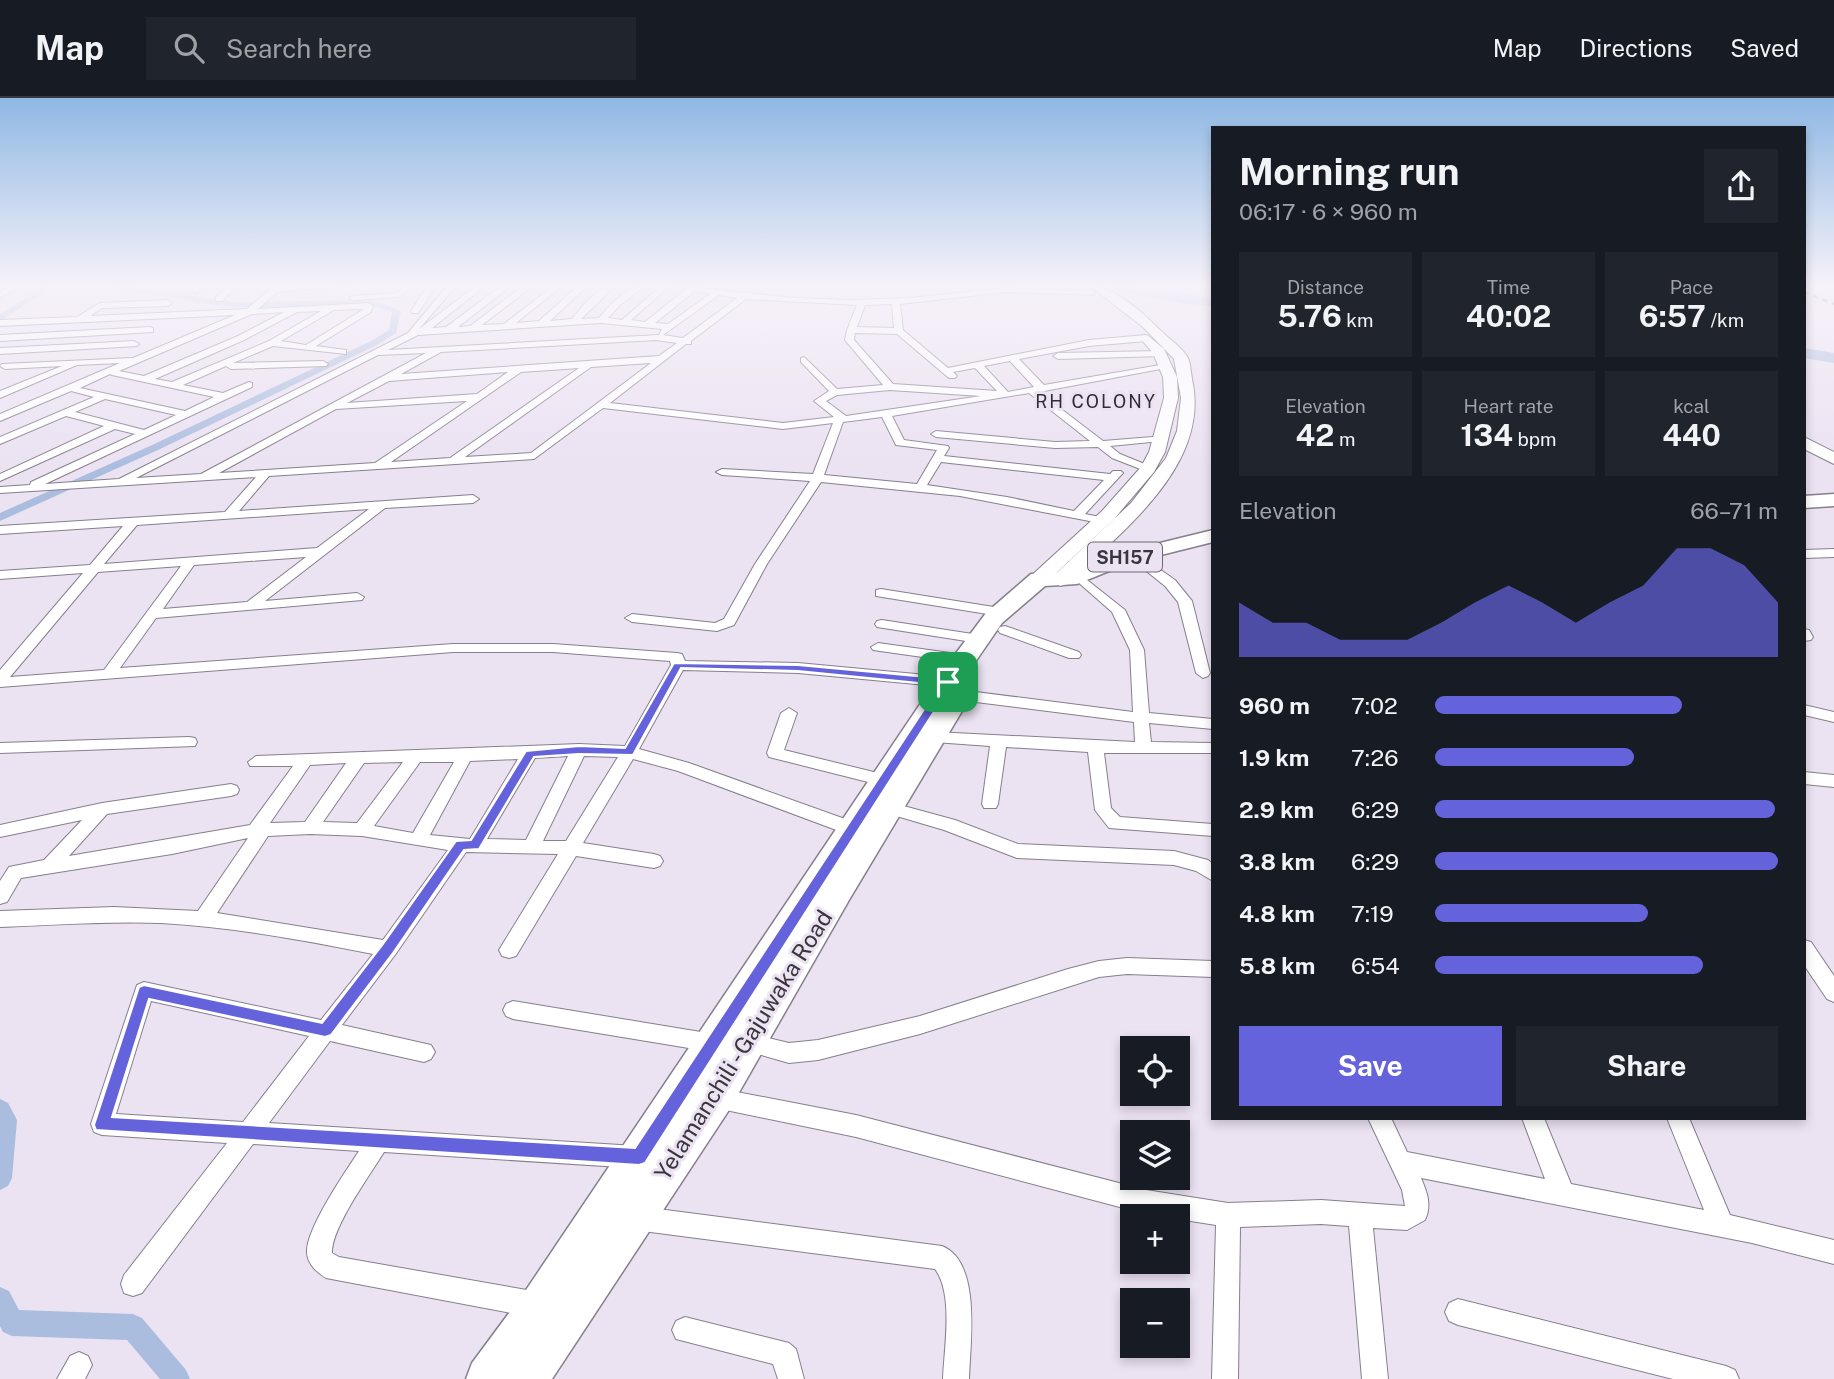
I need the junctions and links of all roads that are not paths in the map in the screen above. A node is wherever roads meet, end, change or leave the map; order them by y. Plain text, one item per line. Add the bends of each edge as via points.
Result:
1 (105, 346) edge
2 (132, 346) edge
3 (174, 346) edge
4 (224, 346) edge
5 (266, 346) edge
6 (298, 346) edge
7 (388, 346) edge
8 (499, 346) edge
9 (682, 346) edge
10 (854, 346) edge
11 (916, 346) edge
12 (1083, 346) edge
13 (1144, 346) edge
14 (1169, 346) edge
15 (309, 347) joint
16 (441, 349) junction
17 (3, 352) edge
18 (343, 352) dead end
19 (1034, 352) junction
20 (375, 353) junction
21 (1011, 357) junction
22 (661, 359) junction
23 (1159, 359) junction
24 (118, 360) junction
25 (804, 360) dead end
26 (138, 361) junction
27 (82, 362) junction
28 (323, 363) dead end
29 (589, 364) junction
30 (977, 364) junction
31 (220, 366) junction
32 (4, 368) edge
33 (518, 370) junction
34 (945, 371) junction
35 (112, 372) junction
36 (48, 376) junction
37 (388, 378) junction
38 (146, 379) junction
39 (174, 385) junction
40 (249, 385) dead end
41 (890, 387) junction
42 (72, 388) junction
43 (1036, 389) junction
44 (970, 391) junction
45 (835, 392) junction
46 (2, 393) edge
47 (106, 395) junction
48 (1006, 395) junction
49 (226, 397) junction
50 (480, 397) junction
51 (603, 405) junction
52 (335, 407) junction
53 (66, 413) junction
54 (186, 414) junction
55 (887, 414) junction
56 (1167, 416) junction
57 (0, 418) edge
58 (1186, 419) junction
59 (841, 420) junction
60 (114, 425) junction
61 (145, 433) junction
62 (936, 434) dead end
63 (1161, 438) junction
64 (1135, 440) junction
65 (0, 441) edge
66 (1806, 443) edge
67 (1100, 444) junction
68 (939, 459) junction
69 (1834, 459) edge
70 (453, 461) junction
71 (1126, 461) junction
72 (377, 466) junction
73 (1148, 469) junction
74 (6, 472) edge
75 (722, 472) dead end
76 (266, 473) junction
77 (201, 477) junction
78 (818, 477) junction
79 (0, 478) edge
80 (1114, 478) junction
81 (117, 482) junction
82 (921, 486) junction
83 (27, 489) junction
84 (0, 491) edge
85 (473, 499) dead end
86 (1834, 500) edge
87 (1806, 502) edge
88 (381, 506) junction
89 (1077, 515) junction
90 (228, 516) junction
91 (1101, 521) junction
92 (132, 523) junction
93 (0, 530) edge
94 (1211, 536) edge
95 (1093, 546) junction
96 (318, 552) junction
97 (1806, 554) edge
98 (1834, 554) edge
99 (1128, 556) junction
100 (190, 562) junction
101 (96, 568) junction
102 (0, 575) edge
103 (1059, 578) junction
104 (881, 593) dead end
105 (357, 597) dead end
106 (251, 605) junction
107 (151, 614) junction
108 (632, 618) dead end
109 (882, 624) dead end
110 (878, 646) dead end
111 (976, 653) junction
112 (1074, 655) dead end
113 (678, 665) junction
114 (1203, 673) dead end
115 (108, 674) junction
116 (0, 680) edge
117 (1806, 710) edge
118 (789, 713) dead end
119 (1834, 717) edge
120 (1142, 719) junction
121 (1211, 724) edge
122 (934, 737) junction
123 (189, 742) dead end
124 (999, 742) junction
125 (1095, 747) junction
126 (1143, 747) junction
127 (0, 748) edge
128 (1211, 748) edge
129 (579, 750) junction
130 (628, 752) junction
131 (530, 753) junction
132 (416, 756) junction
133 (465, 756) junction
134 (359, 757) junction
135 (306, 759) junction
136 (257, 762) dead end
137 (1806, 778) edge
138 (1834, 781) edge
139 (231, 790) dead end
140 (886, 794) junction
141 (990, 804) dead end
142 (102, 809) junction
143 (310, 828) junction
144 (853, 829) junction
145 (260, 830) junction
146 (362, 830) junction
147 (1211, 830) edge
148 (0, 831) edge
149 (418, 840) junction
150 (468, 845) junction
151 (531, 848) junction
152 (570, 848) junction
153 (654, 861) dead end
154 (50, 866) junction
155 (1211, 872) edge
156 (7, 873) edge
157 (0, 897) edge
158 (0, 919) edge
159 (203, 919) junction
160 (388, 948) junction
161 (509, 950) dead end
162 (1806, 951) edge
163 (1211, 969) edge
164 (1834, 993) edge
165 (513, 1010) dead end
166 (325, 1031) junction
167 (748, 1042) junction
168 (713, 1043) junction
169 (424, 1052) dead end
170 (716, 1098) junction
171 (1379, 1120) edge
172 (1534, 1120) edge
173 (1679, 1120) edge
174 (246, 1133) junction
175 (378, 1141) junction
176 (639, 1157) junction
177 (1400, 1162) junction
178 (1563, 1194) junction
179 (1228, 1215) junction
180 (1360, 1215) junction
181 (635, 1218) junction
182 (1722, 1224) junction
183 (1834, 1252) edge
184 (133, 1284) dead end
185 (541, 1305) junction
186 (1458, 1312) dead end
187 (685, 1330) dead end
188 (488, 1379) edge
189 (526, 1379) edge
190 (791, 1379) edge
191 (956, 1379) edge
192 (1225, 1379) edge
193 (1375, 1379) edge
194 (1726, 1379) edge

1 - 17 street
2 - 24 street
3 - 26 street
4 - 38 street
5 - 31 street
6 - 15 street
7 - 20 street
8 - 16 street
9 - 22 street
10 - 41 street
11 - 34 street
12 - 19 street
13 - 23 street
14 - 58 street via 1181,358 1187,382
15 - 18 street
16 - 20 street
16 - 37 street
19 - 21 street
19 - 23 street
20 - 81 street
21 - 30 street
21 - 43 street
22 - 29 street
22 - 51 street
23 - 43 street
23 - 56 street via 1171,398
24 - 26 street
24 - 27 street
25 - 45 street
26 - 35 street
27 - 32 street
27 - 36 street
28 - 31 street
29 - 33 street
29 - 70 street
30 - 34 street
30 - 48 street
31 - 39 street
32 - 36 street
33 - 37 street
33 - 50 street
34 - 44 street
35 - 38 street
35 - 42 street
36 - 46 street
37 - 52 street
38 - 39 street
39 - 49 street
40 - 49 street
41 - 44 street
41 - 45 street
42 - 47 street
42 - 57 street
43 - 48 street
43 - 67 street
44 - 48 street
45 - 59 street via 819,401
47 - 53 street
47 - 54 street
48 - 55 street
49 - 54 street
50 - 52 street
50 - 72 street
51 - 59 street via 783,426
51 - 70 street via 534,456
52 - 77 street
53 - 60 street
53 - 65 street
54 - 61 street
55 - 59 street
55 - 68 street via 900,443 942,446
56 - 58 street
56 - 63 street
58 - 95 street via 1181,446 1168,467 1125,520
59 - 78 street
60 - 61 street
60 - 74 street
61 - 83 street
62 - 67 street
63 - 64 street
63 - 73 street
64 - 67 street
64 - 71 street
66 - 69 street
67 - 71 street
68 - 80 street
68 - 82 street
70 - 72 street
71 - 73 street
71 - 80 street
72 - 76 street
73 - 91 street
74 - 79 street
75 - 78 street
76 - 77 street
76 - 90 street
77 - 81 street
78 - 82 street
78 - 108 street via 729,622 717,627
80 - 89 street
81 - 83 street
82 - 89 street
83 - 84 street
85 - 88 street
86 - 87 main road
88 - 90 street
88 - 96 street
89 - 91 street
90 - 92 street
91 - 103 street
92 - 93 street
92 - 101 street
94 - 99 main road, Yelamanchili - Gajuwaka Road / SH157
95 - 99 main road
95 - 103 street
96 - 100 street
96 - 106 street
97 - 98 street
99 - 103 main road, Yelamanchili - Gajuwaka Road / SH157
99 - 114 street via 1162,576 1185,601
100 - 101 street
100 - 107 street
101 - 102 street
101 - 116 street
103 - 111 main road, Yelamanchili - Gajuwaka Road / SH157
103 - 120 street via 1118,610 1137,650
104 - 111 street
105 - 106 street
106 - 107 street
107 - 115 street
109 - 111 street
110 - 111 street
111 - 112 street
111 - 113 street via 798,668
111 - 120 street
111 - 122 main road, Yelamanchili - Gajuwaka Road / SH157
111 - 140 main road, Yelamanchili - Gajuwaka Road / SH157
113 - 115 street via 678,659 671,656 485,648
113 - 130 street
115 - 116 street
117 - 119 street
118 - 140 street via 775,753
120 - 121 street
120 - 126 street
122 - 124 street
122 - 140 main road, Yelamanchili - Gajuwaka Road / SH157
123 - 127 street
124 - 125 street
124 - 141 street
125 - 126 street
125 - 147 street via 1103,810 1115,823
126 - 128 street
129 - 130 street
129 - 131 street
129 - 151 street
130 - 144 street via 683,767
130 - 152 street
131 - 133 street
131 - 150 street
132 - 133 street
132 - 134 street
132 - 146 street
133 - 149 street
134 - 135 street
134 - 143 street
135 - 136 street
135 - 145 street
137 - 138 street
139 - 142 street
140 - 144 main road, Yelamanchili - Gajuwaka Road / SH157
140 - 155 street via 1017,851 1174,858 1202,865
140 - 167 main road, Yelamanchili - Gajuwaka Road / SH157
142 - 148 street
142 - 154 street
143 - 145 street
143 - 146 street
144 - 168 main road, Yelamanchili - Gajuwaka Road / SH157
145 - 154 street
145 - 159 street
146 - 149 street
149 - 150 street
150 - 151 street
150 - 160 street
151 - 152 street
152 - 153 street
152 - 161 street
154 - 156 street
156 - 157 street
158 - 159 street via 128,915
159 - 160 street
160 - 166 street
162 - 164 street
163 - 167 street via 1099,969 920,1025 818,1050 789,1053
165 - 168 street
166 - 169 street
166 - 174 street
166 - 174 street via 144,991 102,1125
167 - 170 main road, Yelamanchili - Gajuwaka Road / SH157
168 - 176 main road, Yelamanchili - Gajuwaka Road / SH157
170 - 179 street via 856,1126 1146,1202
170 - 181 main road, Yelamanchili - Gajuwaka Road / SH157
171 - 177 street
172 - 178 street
173 - 182 street
174 - 175 street
174 - 184 street
175 - 176 street
175 - 185 street via 323,1234 319,1255 324,1263 335,1269
176 - 185 main road, Yelamanchili - Gajuwaka Road / SH157
177 - 178 street
177 - 180 street via 1413,1186 1417,1212 1407,1218
178 - 182 street
179 - 180 street
179 - 192 street
180 - 193 street
181 - 189 main road, Yelamanchili - Gajuwaka Road / SH157
181 - 191 street via 942,1258 957,1285
182 - 183 street
185 - 188 main road, Yelamanchili - Gajuwaka Road / SH157
186 - 194 street
187 - 190 street via 780,1352 787,1358

